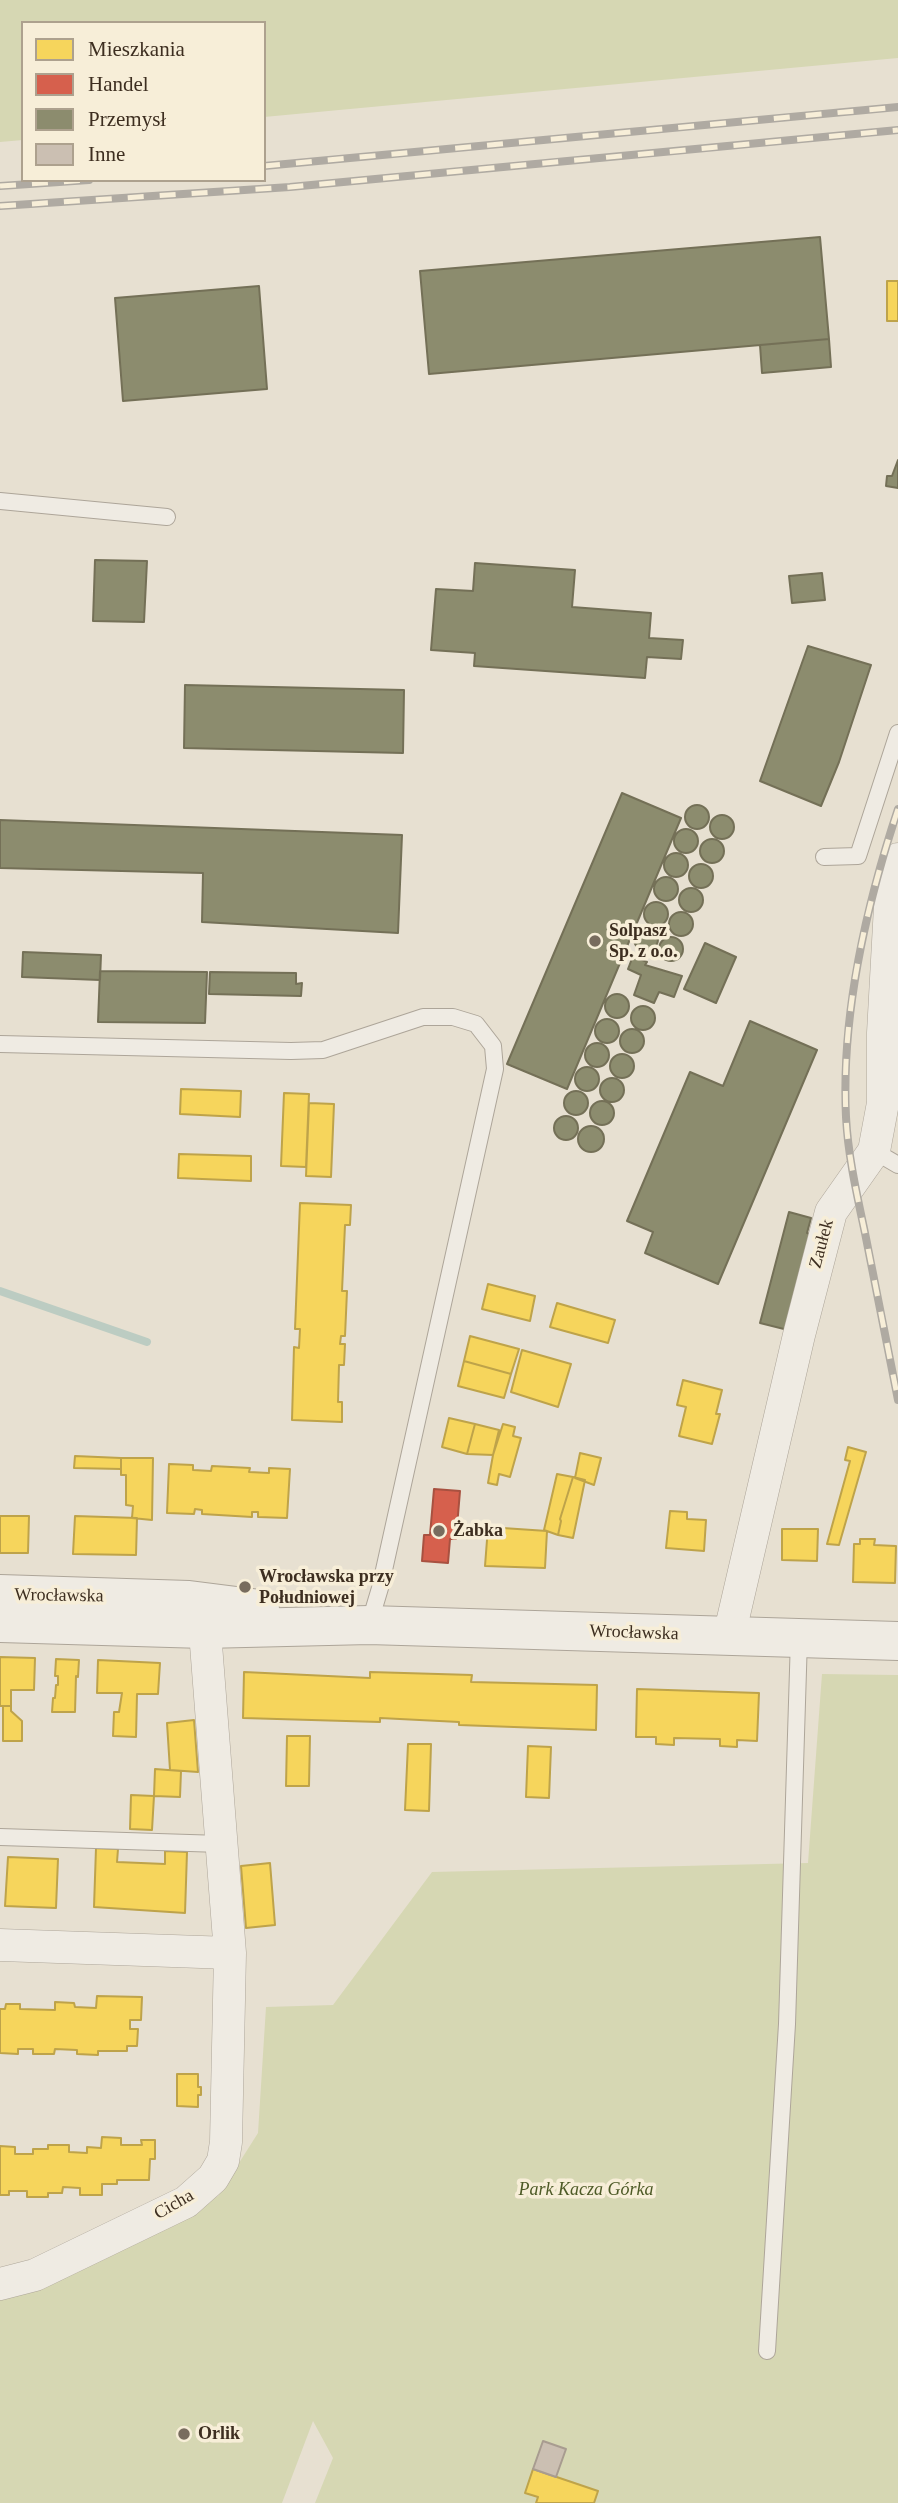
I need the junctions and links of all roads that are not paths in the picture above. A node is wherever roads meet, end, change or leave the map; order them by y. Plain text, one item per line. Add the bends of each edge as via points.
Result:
1 (0, 501) edge
2 (167, 517) dead end
3 (898, 733) edge
4 (824, 857) dead end
5 (898, 859) edge
6 (0, 1044) edge
7 (886, 1158) edge
8 (0, 1594) edge
9 (203, 1615) junction
10 (0, 1623) edge
11 (369, 1625) junction
12 (729, 1636) junction
13 (799, 1638) junction
14 (898, 1641) edge
15 (0, 1837) edge
16 (221, 1844) junction
17 (0, 1945) edge
18 (230, 1953) junction
19 (0, 2284) edge
20 (767, 2351) dead end

1 - 2 lane
3 - 4 lane via 858,856
5 - 7 street, Zaułek via 891,888 883,1033
6 - 11 lane via 323,1050 423,1017 453,1017 476,1024 493,1046 495,1069
7 - 12 street, Zaułek via 831,1212
8 - 9 street, Wrocławska
9 - 10 street, Wrocławska
9 - 11 street, Wrocławska
9 - 16 street, Cicha
11 - 12 street, Wrocławska
12 - 13 street, Wrocławska
13 - 14 street, Wrocławska
13 - 20 lane via 786,2037
15 - 16 lane
16 - 18 street, Cicha
17 - 18 street
18 - 19 street, Cicha via 226,2142 223,2161 213,2178 186,2202 35,2275

